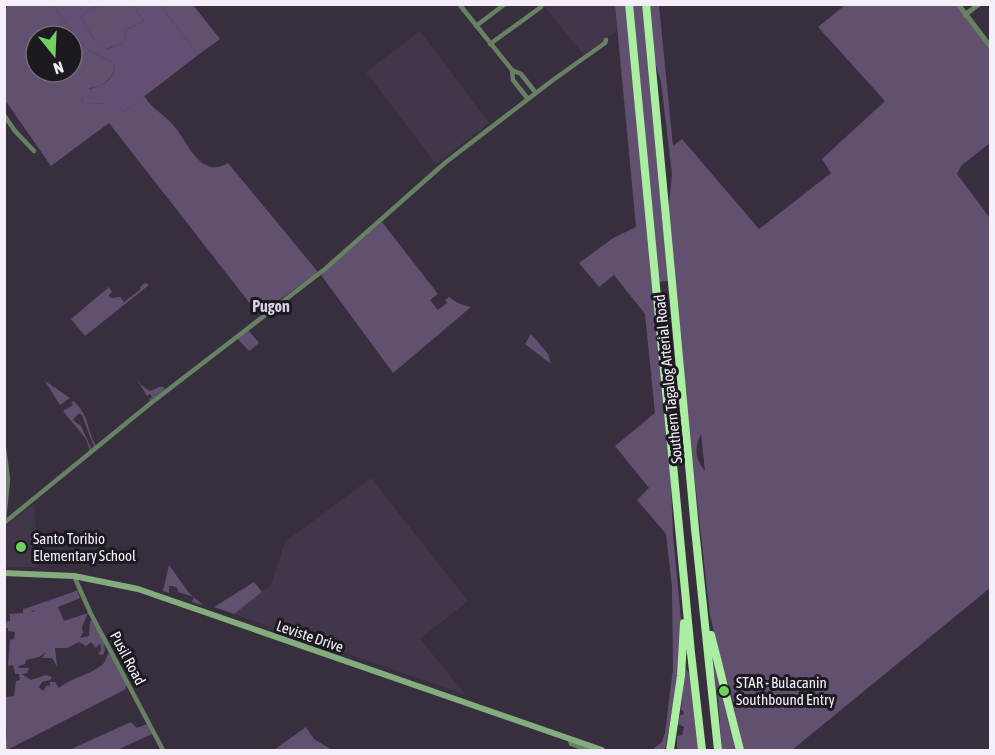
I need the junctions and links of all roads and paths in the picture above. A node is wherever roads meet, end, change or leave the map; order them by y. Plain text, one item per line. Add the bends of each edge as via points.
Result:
1 (459, 4) edge
2 (505, 4) edge
3 (629, 4) edge
4 (646, 4) edge
5 (958, 4) edge
6 (979, 4) edge
7 (541, 7) dead end
8 (965, 15) junction
9 (476, 26) junction
10 (606, 40) dead end
11 (490, 44) junction
12 (990, 46) edge
13 (512, 70) junction
14 (536, 93) junction
15 (528, 99) junction
16 (4, 115) edge
17 (34, 151) dead end
18 (4, 448) edge
19 (4, 522) edge
20 (682, 557) junction
21 (4, 573) edge
22 (74, 576) junction
23 (700, 578) junction
24 (4, 735) edge
25 (570, 739) junction
26 (5, 750) edge
27 (163, 750) edge
28 (588, 750) edge
29 (602, 750) edge
30 (670, 750) edge
31 (702, 750) edge
32 (718, 750) edge
33 (740, 750) edge

1 - 9 street
2 - 9 street
3 - 20 highway, Southern Tagalog Arterial Road
4 - 23 highway, Southern Tagalog Arterial Road
5 - 8 street
6 - 8 street
7 - 11 street
8 - 12 street
9 - 11 street
10 - 14 street
11 - 13 street
13 - 14 street via 521,74
13 - 15 street via 513,80
14 - 15 street
15 - 19 street via 421,183 325,269
16 - 17 street
18 - 19 street via 8,479
20 - 30 highway via 683,656
20 - 31 highway, Southern Tagalog Arterial Road
21 - 22 main road, Leviste Drive
22 - 25 main road, Leviste Drive via 138,589
22 - 27 street, Pusil Road
23 - 32 highway, Southern Tagalog Arterial Road
23 - 33 highway
24 - 26 street
25 - 28 street via 571,744
25 - 29 main road, Leviste Drive

